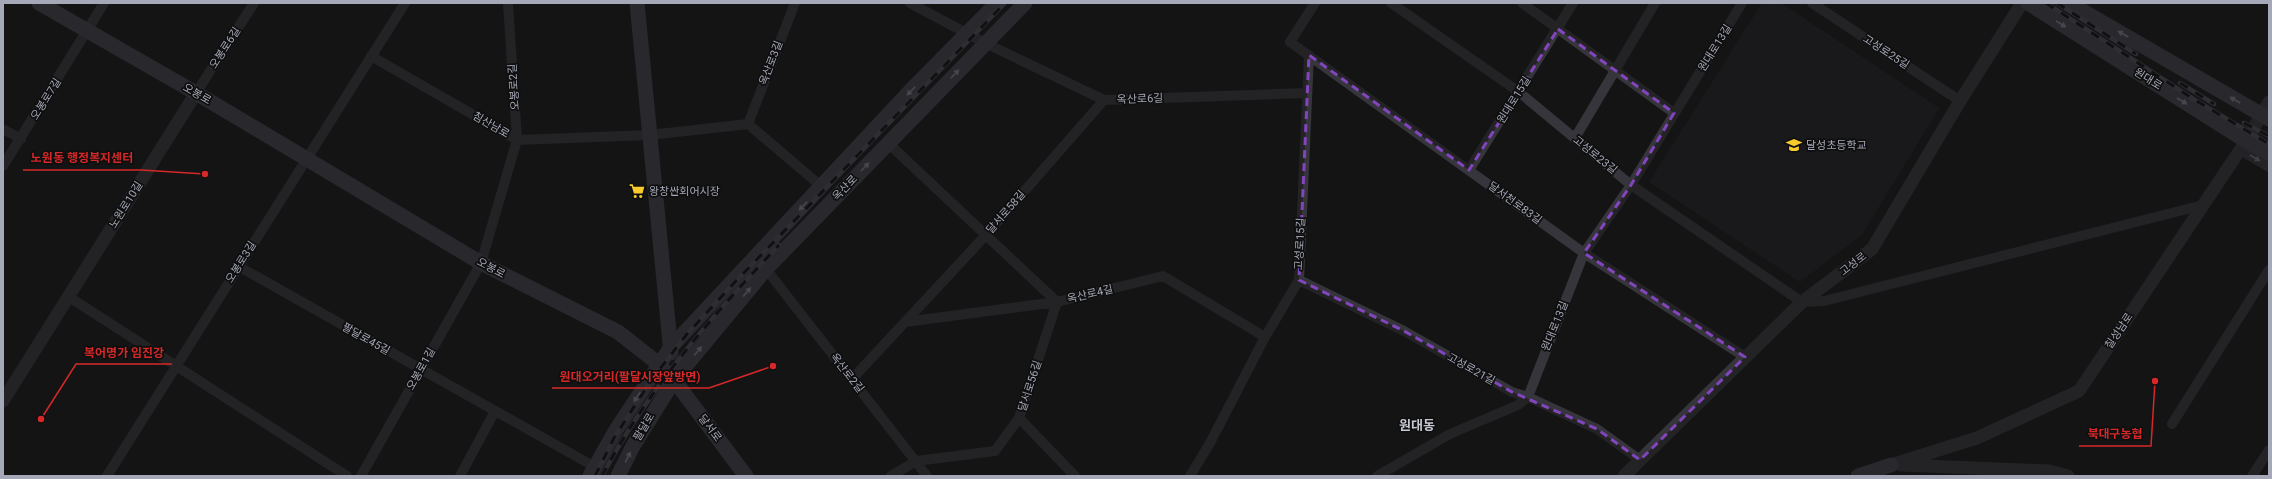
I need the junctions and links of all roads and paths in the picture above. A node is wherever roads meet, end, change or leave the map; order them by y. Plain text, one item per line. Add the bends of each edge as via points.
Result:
1 (40, 3) edge
2 (104, 3) edge
3 (254, 3) edge
4 (405, 3) edge
5 (508, 3) edge
6 (637, 3) edge
7 (795, 3) edge
8 (910, 3) edge
9 (997, 3) edge
10 (1025, 3) edge
11 (1316, 3) edge
12 (1391, 3) edge
13 (1522, 3) edge
14 (1573, 3) edge
15 (1655, 3) edge
16 (1742, 3) edge
17 (1812, 3) edge
18 (2022, 3) edge
19 (2028, 3) edge
20 (2069, 3) edge
21 (1558, 29) junction
22 (88, 31) junction
23 (968, 34) junction
24 (985, 43) junction
25 (371, 56) junction
26 (1309, 56) junction
27 (1615, 70) junction
28 (1519, 92) junction
29 (196, 93) junction
30 (1307, 93) junction
31 (1104, 100) junction
32 (1960, 101) junction
33 (2269, 102) edge
34 (1674, 112) junction
35 (2265, 117) edge
36 (748, 124) junction
37 (3, 129) edge
38 (650, 135) junction
39 (1575, 138) junction
40 (20, 139) junction
41 (517, 140) junction
42 (888, 144) junction
43 (2243, 145) junction
44 (2269, 153) edge
45 (306, 158) junction
46 (3, 166) edge
47 (2269, 167) edge
48 (1469, 170) junction
49 (1631, 185) junction
50 (821, 186) junction
51 (2203, 205) junction
52 (986, 235) junction
53 (1584, 253) junction
54 (481, 262) junction
55 (238, 266) junction
56 (766, 269) junction
57 (2269, 270) edge
58 (1299, 280) junction
59 (69, 297) junction
60 (1057, 302) junction
61 (1802, 302) junction
62 (905, 322) junction
63 (1264, 337) junction
64 (671, 347) junction
65 (1745, 356) junction
66 (176, 365) junction
67 (659, 365) junction
68 (421, 369) junction
69 (852, 379) junction
70 (674, 380) junction
71 (1528, 397) junction
72 (4, 398) edge
73 (495, 411) junction
74 (1019, 418) junction
75 (2172, 424) dead end
76 (2269, 450) edge
77 (1640, 460) junction
78 (916, 461) junction
79 (1891, 465) junction
80 (593, 472) edge
81 (2021, 473) edge
82 (2254, 474) edge
83 (106, 476) edge
84 (348, 476) edge
85 (361, 476) edge
86 (460, 476) edge
87 (618, 476) edge
88 (746, 476) edge
89 (891, 476) edge
90 (927, 476) edge
91 (1076, 476) edge
92 (1190, 476) edge
93 (1377, 476) edge
94 (1624, 476) edge
95 (1858, 476) edge
96 (2068, 476) edge

1 - 22 main road, 오봉로
2 - 22 street
3 - 29 street, 오봉로6길
4 - 25 street
5 - 41 street, 오봉로2길
6 - 38 main road
7 - 36 street, 옥산로3길
8 - 23 street
9 - 23 main road
10 - 24 main road, 옥산로
11 - 26 street, 달서천로83길 via 1290,42
12 - 28 street, 고성로23길
13 - 21 street
14 - 21 street, 원대로15길
15 - 27 street
16 - 34 street, 원대로13길
17 - 32 street, 고성로25길
18 - 32 street, 고성로
19 -> 43 main road, 원대로
35 -> 20 main road
21 - 27 street
21 - 28 street, 원대로15길
22 - 29 main road, 오봉로
22 - 40 street, 오봉로7길
23 - 24 street
23 -> 50 main road
24 - 31 street, 옥산로6길
42 -> 24 main road, 옥산로
25 - 41 street, 침산남로
25 - 45 street
26 - 30 street, 고성로15길
26 - 48 street, 달서천로83길
27 - 34 street
27 - 39 street
28 - 39 street, 고성로23길
28 - 48 street, 원대로15길
29 - 45 main road, 오봉로
29 - 59 street, 노원로10길
30 - 31 street, 옥산로6길
30 - 58 street, 고성로15길
31 - 52 street, 달서로58길
32 - 61 street, 고성로 via 1872,249
33 - 35 street, 칠성남로
34 - 49 street, 원대로13길
35 - 43 street, 칠성남로
36 - 38 street, 침산남로
36 - 50 street, 옥산로
37 - 40 street
38 - 41 street, 침산남로
38 - 64 main road
39 - 49 street, 고성로23길
40 - 46 street, 오봉로7길
41 - 54 street, 오봉로2길
42 - 52 street, 옥산로4길
56 -> 42 main road, 옥산로
43 - 44 main road, 원대로
43 -> 47 street, 원대로
43 - 51 street, 칠성남로
45 - 54 main road, 오봉로
45 - 55 street, 오봉로3길
48 - 53 street, 달서천로83길
49 - 53 street, 원대로13길
49 - 61 street, 고성로23길
50 -> 64 main road
51 - 61 street via 1824,301
51 - 79 street, 칠성남로 via 2079,391 1977,438
52 - 60 street, 옥산로4길
52 - 62 street, 달서로58길
53 - 65 street, 달서천로83길
53 - 71 street, 원대로13길
54 - 67 main road, 오봉로 via 618,332
54 - 68 street, 오봉로1길
55 - 66 street, 오봉로3길
55 - 68 street, 팔달로45길
56 - 69 street, 옥산로2길
70 -> 56 main road, 옥산로
57 - 75 street
58 - 63 street, 고성로15길
58 - 71 street, 고성로21길 via 1404,331 1512,392
59 - 66 street
59 - 72 street, 노원로10길
60 - 62 street
60 - 63 street, 옥산로4길 via 1164,276
60 - 74 street, 달서로56길
61 - 65 street, 고성로
62 - 69 street, 달서로58길
63 - 92 street, 고성로15길 via 1210,443
64 - 67 main road
64 - 70 main road
65 - 77 street, 고성로
66 - 83 street, 오봉로3길
66 - 84 street
67 - 70 main road, 오봉로
67 -> 80 main road via 616,430
68 - 73 street, 팔달로45길
68 - 85 street, 오봉로1길
69 - 78 street, 옥산로2길
87 -> 70 main road, 팔달로 via 633,446
70 - 88 main road, 달서로
71 - 77 street, 고성로21길 via 1597,429
71 - 93 street via 1518,405 1450,434
73 - 80 street, 팔달로45길
73 - 86 street
74 - 78 street, 달서로56길 via 995,451
74 - 91 street
76 - 82 street
77 - 94 street, 고성로
78 - 89 street, 달서로56길
78 - 90 street, 옥산로2길
79 - 81 street
79 - 95 main road
81 - 96 street via 2049,471

